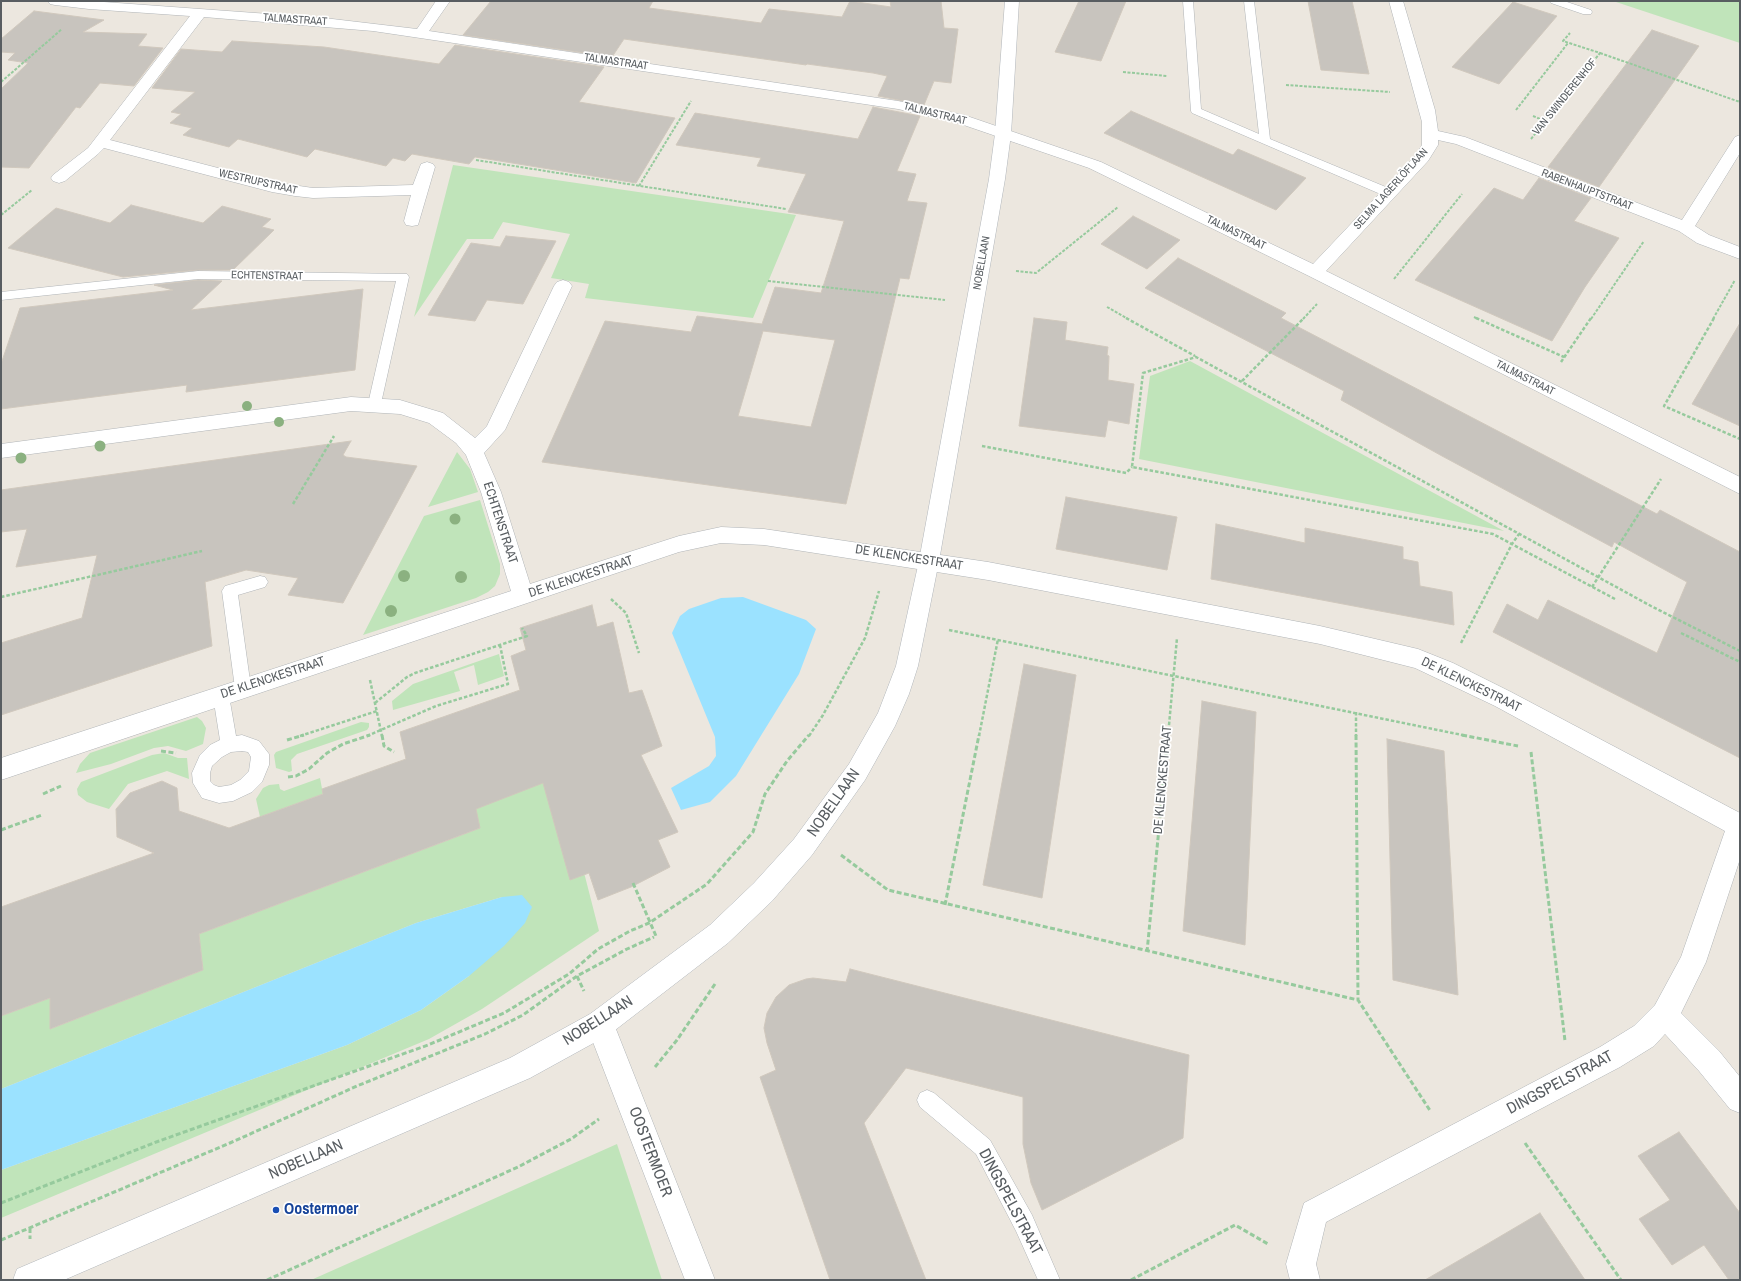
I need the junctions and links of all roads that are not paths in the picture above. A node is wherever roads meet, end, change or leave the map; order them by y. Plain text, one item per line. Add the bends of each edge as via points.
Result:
1 (55, 1) edge
2 (443, 1) edge
3 (1012, 1) edge
4 (1188, 1) edge
5 (1248, 1) edge
6 (1396, 1) edge
7 (1554, 1) edge
8 (1587, 12) road end
9 (200, 13) junction
10 (421, 33) junction
11 (1002, 134) junction
12 (1431, 134) junction
13 (1265, 140) junction
14 (1740, 140) edge
15 (100, 142) junction
16 (427, 167) dead end
17 (59, 178) road end
18 (420, 190) junction
19 (1389, 193) junction
20 (412, 221) dead end
21 (1685, 227) junction
22 (1740, 253) edge
23 (1315, 272) junction
24 (564, 286) dead end
25 (1, 296) edge
26 (375, 404) junction
27 (1, 451) edge
28 (474, 452) junction
29 (1740, 486) edge
30 (929, 561) junction
31 (260, 582) dead end
32 (523, 596) junction
33 (243, 688) junction
34 (221, 696) junction
35 (230, 744) junction
36 (1, 769) edge
37 (1739, 825) edge
38 (1666, 1015) junction
39 (600, 1024) junction
40 (1740, 1099) edge
41 (927, 1100) dead end
42 (1303, 1272) edge
43 (29, 1280) edge
44 (700, 1280) edge
45 (1050, 1280) edge

1 - 9 street, TALMASTRAAT
2 - 10 street
3 - 11 street, NOBELLAAN
4 - 13 lane via 1196,111
5 - 13 lane
6 - 12 street, SELMA LAGERLÖFLAAN via 1427,110
7 - 8 lane
9 - 10 street, TALMASTRAAT via 324,22
9 - 15 street
10 - 11 street, TALMASTRAAT via 898,105 959,118
11 - 23 street, TALMASTRAAT via 1095,165
11 - 30 street, NOBELLAAN via 997,179
12 - 19 street, SELMA LAGERLÖFLAAN via 1427,152
12 - 21 street, RABENHAUPTSTRAAT via 1460,140
13 - 19 lane
14 - 21 street
15 - 17 street
15 - 18 street, WESTRUPSTRAAT via 295,191 313,193
16 - 18 street
18 - 20 street
19 - 23 street, SELMA LAGERLÖFLAAN
21 - 22 street, RABENHAUPTSTRAAT via 1703,239
23 - 29 street, TALMASTRAAT
24 - 28 street via 495,430
25 - 26 lane, ECHTENSTRAAT via 198,275 403,277
26 - 27 street, ECHTENSTRAAT via 351,404
26 - 28 street, ECHTENSTRAAT via 400,407 436,418 463,438
28 - 32 street, ECHTENSTRAAT via 491,492
30 - 32 street, DE KLENCKESTRAAT via 764,537 721,535 680,544
30 - 37 street, DE KLENCKESTRAAT via 1320,635 1418,659 1527,712
30 - 39 street, NOBELLAAN via 912,646 898,694 857,772 803,847 762,892 719,934
31 - 33 lane via 230,591
32 - 33 street, DE KLENCKESTRAAT
33 - 34 street, DE KLENCKESTRAAT
34 - 35 lane
34 - 36 street, DE KLENCKESTRAAT
35 - 35 lane via 242,743 253,746 260,754 260,765 256,776 246,786 233,793 219,796 208,792 202,783 201,773 206,761 216,751
37 - 38 street, DINGSPELSTRAAT via 1693,962
38 - 40 street
38 - 42 street, DINGSPELSTRAAT via 1644,1036 1568,1080 1314,1213
39 - 43 street, NOBELLAAN via 520,1068
39 - 44 street, OOSTERMOER
41 - 45 lane, DINGSPELSTRAAT via 983,1147 1024,1223

